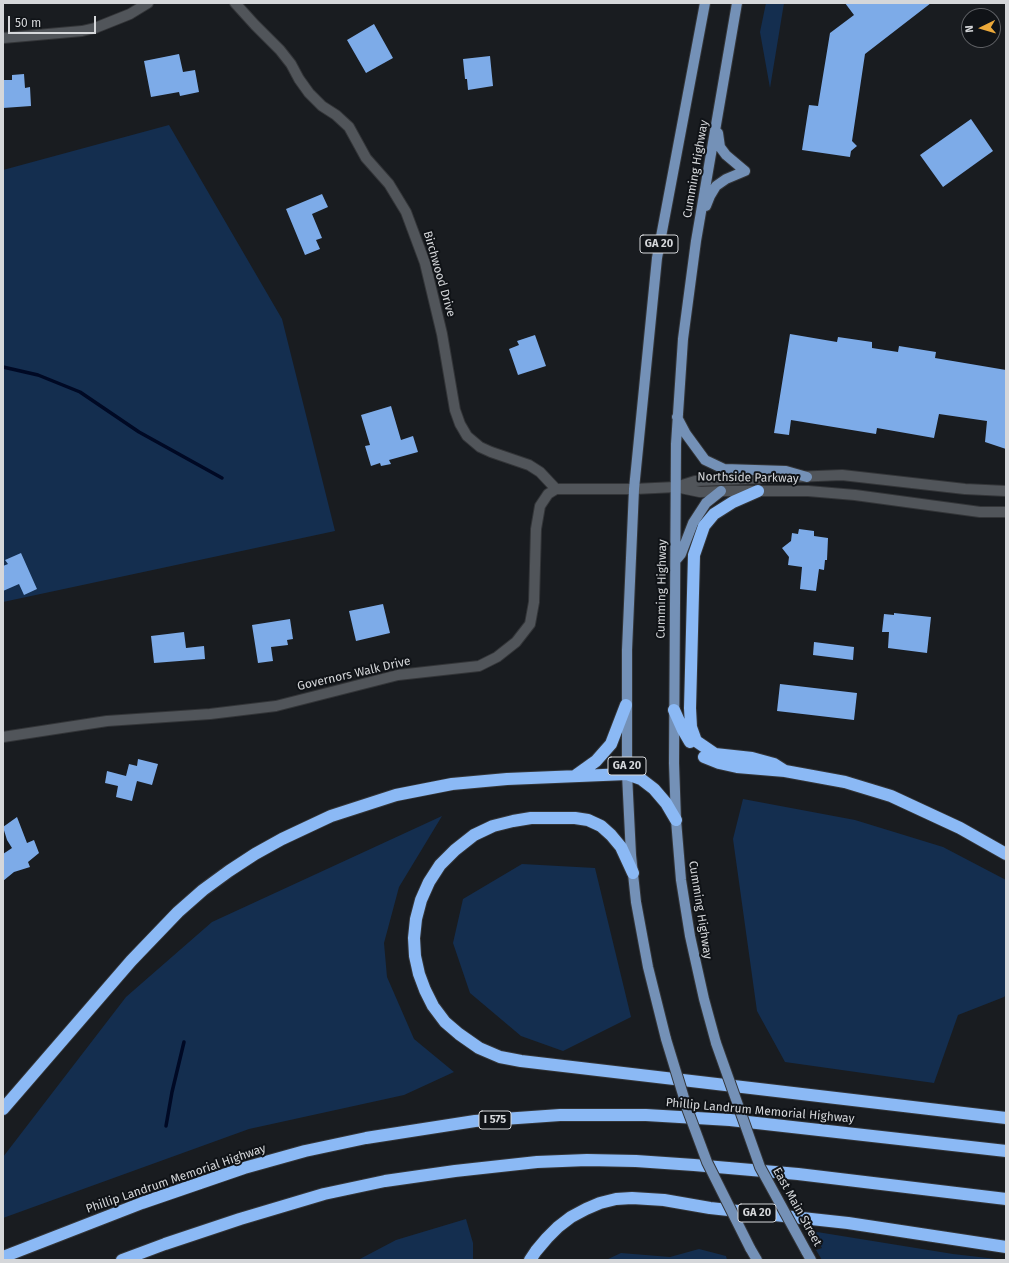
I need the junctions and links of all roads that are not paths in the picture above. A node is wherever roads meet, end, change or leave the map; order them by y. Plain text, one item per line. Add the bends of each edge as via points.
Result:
1 (148, 3) edge
2 (235, 3) edge
3 (705, 3) edge
4 (737, 3) edge
5 (3, 38) edge
6 (717, 125) junction
7 (696, 241) junction
8 (678, 417) junction
9 (807, 477) junction
10 (676, 487) junction
11 (556, 489) junction
12 (634, 489) junction
13 (720, 491) junction
14 (758, 491) junction
15 (1006, 491) edge
16 (1006, 512) edge
17 (676, 560) junction
18 (626, 705) junction
19 (674, 710) junction
20 (3, 737) edge
21 (785, 771) junction
22 (627, 774) junction
23 (574, 776) junction
24 (676, 820) junction
25 (1006, 854) edge
26 (633, 873) junction
27 (3, 1109) edge
28 (1006, 1118) edge
29 (1006, 1151) edge
30 (760, 1167) joint
31 (1006, 1199) edge
32 (1006, 1247) edge
33 (3, 1257) edge
34 (122, 1260) edge
35 (530, 1260) edge
36 (757, 1260) edge
37 (811, 1260) edge

1 - 5 street via 130,14 95,28
2 - 11 street, Birchwood Drive via 280,50 309,93 349,127 366,158 389,184 406,212 425,262 442,334 455,410 467,436 490,452 529,465 540,472
3 - 12 main road, Cumming Highway / GA 20 via 657,258
4 - 6 main road, Cumming Highway / GA 20
6 - 7 main road, Cumming Highway / GA 20
6 - 7 main road via 720,147 745,171 716,186 710,196
7 - 8 main road, Cumming Highway / GA 20 via 683,339
8 - 9 main road via 686,434 705,460 724,469 786,471
8 - 10 main road, Cumming Highway / GA 20
9 - 10 street, Northside Parkway via 695,481
9 - 15 street, Northside Parkway via 842,475
10 - 12 street
10 - 13 street, Northside Parkway via 700,492
10 - 17 main road, Cumming Highway / GA 20
11 - 12 street
11 - 20 street, Governors Walk Drive via 548,494 540,506 536,529 534,602 530,624 516,642 497,657 479,666 398,675 276,706 210,714 107,720
12 - 18 main road, Cumming Highway / GA 20
13 - 14 street, Northside Parkway
13 - 17 main road via 706,502
14 - 16 street, Northside Parkway via 832,493 980,512
14 - 21 highway via 714,514 704,526 694,555 691,727 696,741 714,754 752,758 774,764
17 - 19 main road, Cumming Highway / GA 20
18 - 22 main road, Cumming Highway / GA 20
18 - 23 highway via 611,744 596,761
19 - 21 highway, GA 20 via 692,744 705,758 737,767
19 - 24 main road, Cumming Highway
21 - 25 highway, GA 20 via 845,782 890,796 960,828
22 - 23 highway
22 - 24 highway via 641,779 654,789
22 - 26 main road, Cumming Highway / GA 20
23 - 27 highway via 452,784 396,795 331,816 255,854 203,890 154,936
24 - 30 main road, Cumming Highway, bridge via 681,880 702,993 716,1043
26 - 28 highway via 611,834 588,820 531,818 493,826 474,835 440,865 421,900 416,919 415,956 419,974 433,1006 445,1022 459,1034 479,1048 500,1057
26 - 36 main road, Cumming Highway / GA 20, bridge via 648,967 688,1111 707,1162
29 - 33 highway, Phillip Landrum Memorial Highway / I 575 via 730,1120 661,1116 560,1115 475,1122 366,1138 244,1168 142,1203
30 - 37 main road, East Main Street, bridge
31 - 34 highway via 798,1174 694,1165 594,1160 537,1162 454,1170 324,1194 240,1219
32 - 35 highway, GA 20 via 848,1223 632,1198 600,1203 571,1217 547,1238

